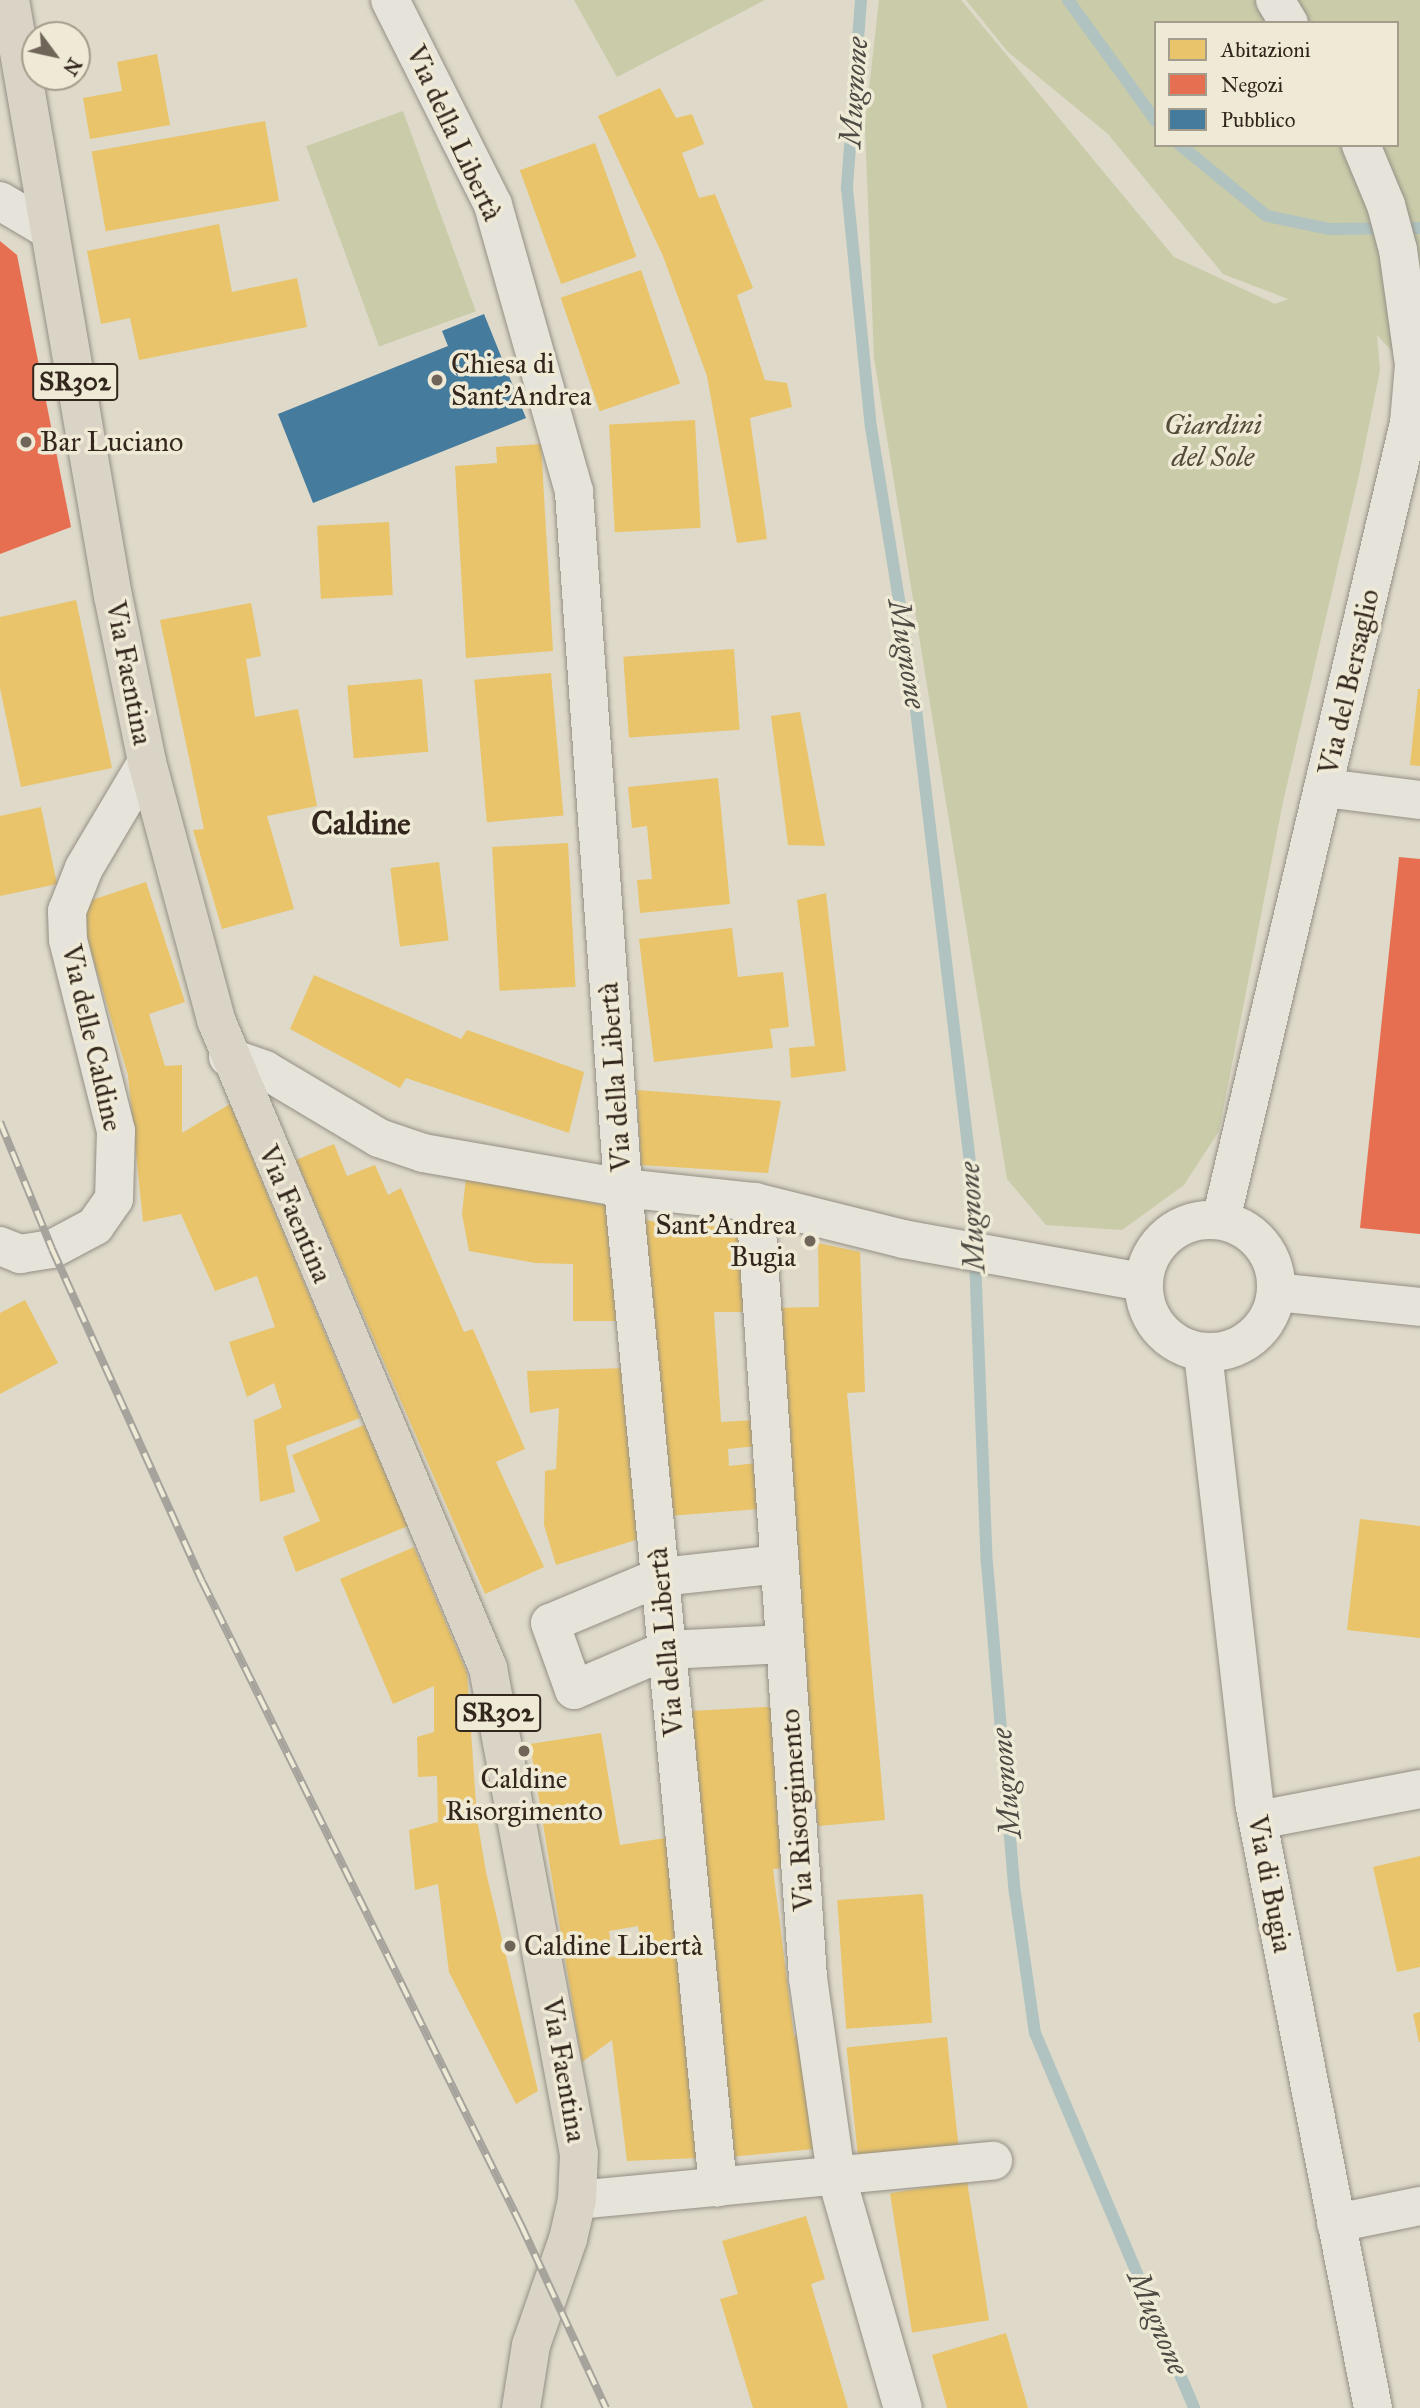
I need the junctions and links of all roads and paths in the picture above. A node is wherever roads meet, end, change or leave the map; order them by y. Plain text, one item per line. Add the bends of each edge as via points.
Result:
1 (10, 0) edge
2 (390, 0) edge
3 (1275, 0) edge
4 (1288, 21) edge
5 (1362, 147) edge
6 (0, 201) edge
7 (49, 230) junction
8 (1415, 428) edge
9 (147, 762) junction
10 (1325, 788) junction
11 (1420, 800) edge
12 (228, 1057) junction
13 (623, 1188) junction
14 (755, 1202) junction
15 (1221, 1220) junction
16 (0, 1245) edge
17 (1142, 1282) junction
18 (1276, 1292) junction
19 (1420, 1307) edge
20 (1203, 1353) junction
21 (780, 1564) junction
22 (660, 1577) junction
23 (785, 1644) junction
24 (667, 1650) junction
25 (1420, 1789) edge
26 (1258, 1821) junction
27 (993, 2161) dead end
28 (836, 2175) junction
29 (718, 2187) junction
30 (577, 2200) junction
31 (1420, 2206) edge
32 (1336, 2224) junction
33 (521, 2408) edge
34 (903, 2408) edge
35 (1373, 2408) edge

1 - 7 main road, Via Faentina / SR302
2 - 13 street, Via della Libertà via 494,205 574,492
3 - 4 street
5 - 8 street, Via del Bersaglio via 1386,205 1398,250 1414,365
6 - 7 street
7 - 9 main road, Via Faentina / SR302
8 - 10 street, Via del Bersaglio
9 - 12 main road, Via Faentina / SR302
9 - 16 street, Via delle Caldine via 84,868 67,911 68,940 116,1131 114,1199 95,1226 52,1249 20,1255
10 - 11 street
10 - 15 street, Via del Bersaglio
12 - 13 street via 265,1070 379,1138 423,1153
12 - 30 main road, Via Faentina / SR302 via 488,1668 579,2154
13 - 14 street
13 - 22 street, Via della Libertà
14 - 17 street via 903,1239
14 - 21 street, Via Risorgimento
15 - 17 street via 1195,1221 1174,1230 1148,1260
15 - 18 street via 1259,1241 1275,1269
17 - 20 street via 1148,1314 1161,1333
18 - 19 street
18 - 20 street via 1271,1314 1259,1331 1241,1346
20 - 26 street, Via di Bugia
21 - 22 street
21 - 23 street, Via Risorgimento
22 - 24 street, Via della Libertà
22 - 24 street via 550,1623 574,1690
23 - 24 street
23 - 28 street, Via Risorgimento via 808,1979
24 - 29 street, Via della Libertà
25 - 26 street
26 - 32 street, Via di Bugia
27 - 28 street
28 - 29 street
28 - 34 street, Via Risorgimento
29 - 30 street
30 - 33 main road, Via Faentina / SR302 via 531,2345
31 - 32 street
32 - 35 street, Via di Bugia

